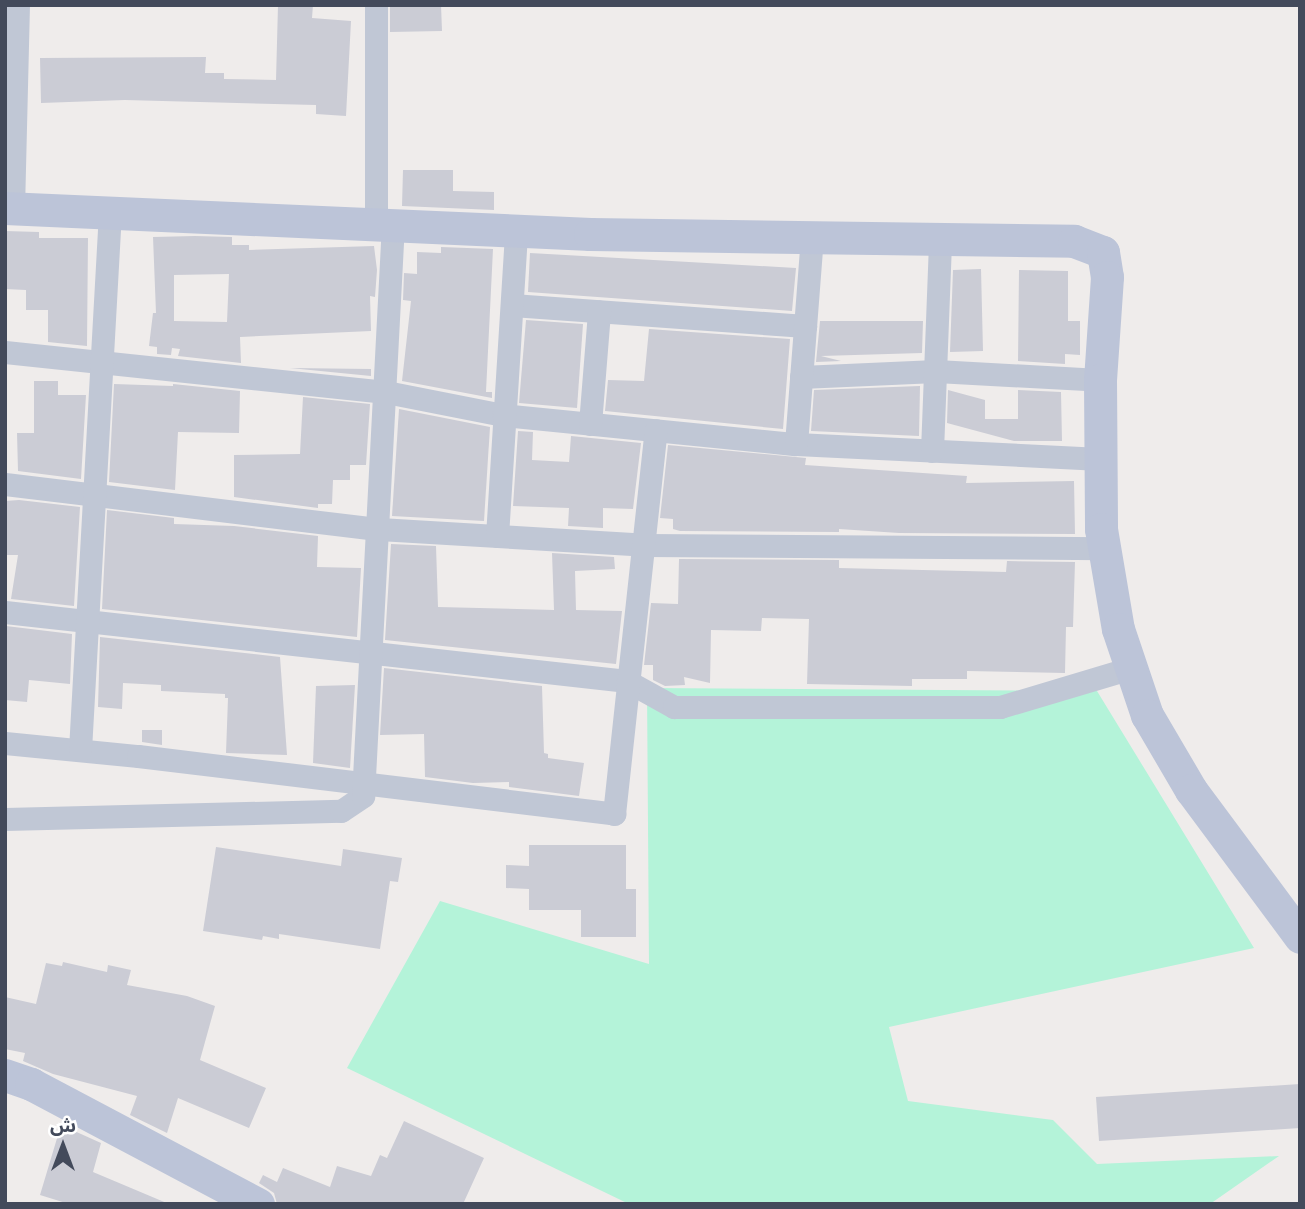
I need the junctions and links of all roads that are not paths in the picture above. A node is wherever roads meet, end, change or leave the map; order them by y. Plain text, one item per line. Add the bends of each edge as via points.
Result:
1 (18, 5) edge
2 (376, 5) edge
3 (9, 209) edge
4 (110, 211) junction
5 (384, 224) junction
6 (516, 230) junction
7 (812, 237) junction
8 (940, 239) junction
9 (512, 305) junction
10 (599, 311) junction
11 (805, 326) junction
12 (5, 352) edge
13 (103, 363) junction
14 (936, 371) junction
15 (801, 377) junction
16 (1101, 380) junction
17 (386, 392) junction
18 (503, 415) junction
19 (590, 424) junction
20 (656, 430) junction
21 (796, 444) junction
22 (932, 450) junction
23 (1101, 459) junction
24 (5, 484) edge
25 (95, 496) junction
26 (379, 528) junction
27 (497, 536) junction
28 (646, 545) junction
29 (1105, 548) junction
30 (5, 612) edge
31 (88, 622) junction
32 (372, 653) junction
33 (1131, 668) junction
34 (627, 681) junction
35 (5, 743) edge
36 (80, 751) junction
37 (365, 783) junction
38 (5, 819) edge
39 (1300, 937) edge
40 (5, 1075) edge
41 (258, 1204) edge

1 - 3 street
2 - 5 street
3 - 4 street
4 - 5 street
4 - 13 street
5 - 6 street
5 - 17 street
6 - 7 street
6 - 9 street
7 - 8 street
7 - 11 street
8 - 14 street
8 - 16 street via 1074,241 1102,252 1107,277
9 - 10 street
9 - 18 street
10 - 11 street
10 - 19 street
11 - 15 street
12 - 13 street
13 - 17 street
13 - 25 street
14 - 15 street
14 - 16 street
14 - 22 street
15 - 21 street
16 - 23 street
17 - 18 street
17 - 26 street
18 - 19 street
18 - 27 street
19 - 20 street
20 - 21 street
20 - 28 street
21 - 22 street
22 - 23 street
23 - 29 street
24 - 25 street
25 - 26 street
25 - 31 street
26 - 27 street
26 - 32 street
27 - 28 street
28 - 29 street
28 - 34 street
29 - 33 street via 1118,629
30 - 31 street
31 - 32 street
31 - 36 street
32 - 34 street
32 - 37 street
33 - 34 street via 1000,706 674,706
33 - 39 street via 1147,715 1191,790
34 - 37 street via 614,814
35 - 36 street
36 - 37 street
37 - 38 street via 363,796 341,811
40 - 41 street

